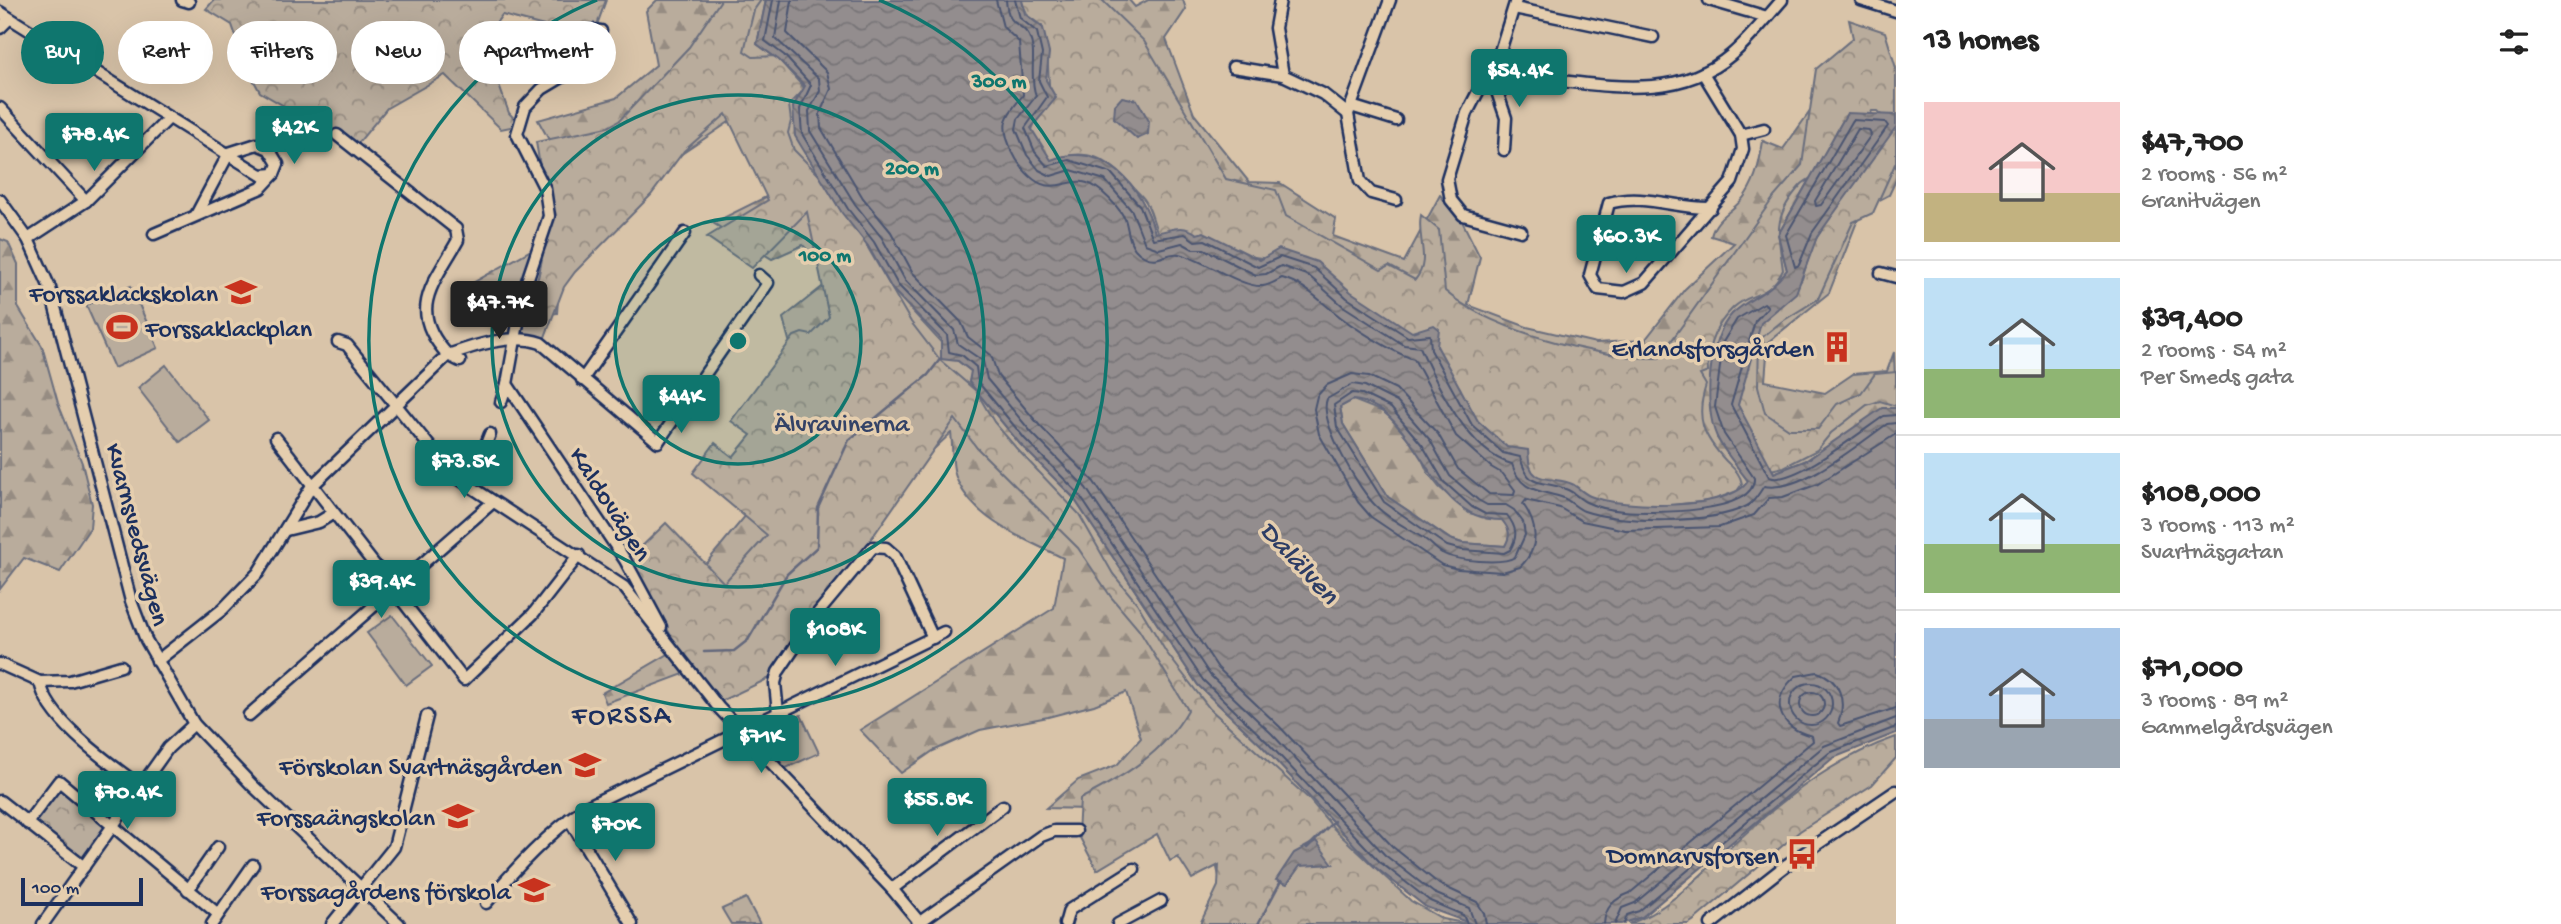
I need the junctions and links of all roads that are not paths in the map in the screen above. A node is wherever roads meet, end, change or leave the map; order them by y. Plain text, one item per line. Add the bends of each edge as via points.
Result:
1 (1280, 0) edge
2 (1390, 0) edge
3 (1709, 0) edge
4 (1782, 0) edge
5 (1861, 0) edge
6 (1515, 4) edge
7 (1896, 11) edge
8 (0, 12) edge
9 (1767, 17) junction
10 (9, 19) junction
11 (0, 28) edge
12 (1653, 37) dead end
13 (1233, 67) dead end
14 (1703, 73) junction
15 (1283, 75) junction
16 (1492, 77) junction
17 (552, 84) edge
18 (0, 108) edge
19 (1350, 110) junction
20 (169, 118) junction
21 (1396, 120) dead end
22 (1764, 129) dead end
23 (337, 135) dead end
24 (1741, 135) junction
25 (1503, 150) dead end
26 (229, 152) junction
27 (274, 174) junction
28 (0, 200) edge
29 (1396, 200) dead end
30 (86, 201) junction
31 (1711, 208) junction
32 (196, 215) junction
33 (1521, 231) dead end
34 (685, 233) dead end
35 (154, 234) dead end
36 (28, 239) junction
37 (1881, 272) dead end
38 (759, 275) dead end
39 (1896, 277) edge
40 (516, 339) junction
41 (338, 342) dead end
42 (449, 355) junction
43 (460, 361) dead end
44 (582, 380) junction
45 (507, 384) junction
46 (501, 402) dead end
47 (396, 404) junction
48 (490, 434) dead end
49 (276, 438) dead end
50 (470, 485) junction
51 (310, 487) junction
52 (493, 502) junction
53 (332, 514) junction
54 (286, 530) junction
55 (579, 555) junction
56 (392, 591) junction
57 (944, 632) dead end
58 (933, 638) junction
59 (672, 650) junction
60 (0, 658) edge
61 (157, 661) junction
62 (0, 664) edge
63 (121, 666) dead end
64 (40, 682) junction
65 (778, 713) junction
66 (249, 715) dead end
67 (427, 716) dead end
68 (194, 724) junction
69 (740, 732) junction
70 (140, 786) junction
71 (1896, 791) edge
72 (0, 801) edge
73 (1003, 806) dead end
74 (569, 819) junction
75 (27, 823) junction
76 (110, 828) junction
77 (1076, 831) dead end
78 (218, 847) dead end
79 (253, 866) dead end
80 (84, 867) junction
81 (1134, 869) dead end
82 (892, 889) junction
83 (188, 890) junction
84 (360, 890) junction
85 (1161, 901) dead end
86 (486, 903) dead end
87 (218, 914) junction
88 (919, 923) edge
89 (43, 924) edge
90 (212, 924) edge
91 (332, 924) edge
92 (399, 924) edge
93 (632, 924) edge
94 (1065, 924) edge
95 (1118, 924) edge
96 (1711, 924) edge

1 - 15 street via 1275,28
2 - 19 street
3 - 9 street
4 - 9 street
5 - 7 street
6 - 12 street
6 - 16 street
8 - 10 street
9 - 14 street via 1729,56
10 - 11 street
10 - 20 street
13 - 15 street
14 - 16 street via 1637,87
14 - 24 street
15 - 19 street
16 - 25 street via 1506,118
16 - 33 street via 1481,86 1467,113 1447,179 1448,191 1464,215
17 - 40 street via 525,107 517,134 545,189 550,216 524,289
18 - 30 street
19 - 21 street
19 - 29 street via 1360,181 1371,193
20 - 26 street
20 - 30 street
22 - 24 street
23 - 42 street via 456,229 458,240 426,301 425,317
24 - 31 street via 1743,149 1732,182
26 - 27 street via 261,175
26 - 27 street via 257,144 269,149 278,164
26 - 32 street
27 - 32 street via 261,188
28 - 36 street, Kvarnsvedsvägen
30 - 36 street
31 - 31 street via 1644,283 1624,292 1598,289 1590,275 1609,203 1659,201
32 - 35 street
34 - 44 street
36 - 61 street, Kvarnsvedsvägen via 50,288 131,601
37 - 39 street
38 - 44 street via 768,283 658,442
40 - 42 street
40 - 44 street via 541,344
40 - 45 street
41 - 47 street via 347,345
42 - 43 street
42 - 47 street
45 - 46 street
45 - 59 street, Kaldovägen via 625,560
47 - 50 street via 436,457
47 - 51 street
48 - 50 street
49 - 51 street
50 - 52 street
51 - 53 street
51 - 54 street
52 - 55 street
52 - 56 street
53 - 54 street
53 - 56 street
54 - 61 street via 258,573 223,609
55 - 56 street via 533,614 464,680
55 - 59 street via 635,599
56 - 66 street
57 - 58 street
58 - 65 street
58 - 65 street via 895,556 886,548 873,547 818,613 778,672
59 - 69 street
60 - 62 street
61 - 68 street, Kvarnsvedsvägen
62 - 64 street
63 - 64 street via 70,681
64 - 70 street via 47,703
65 - 69 street
67 - 84 street via 394,847
68 - 70 street via 167,748
68 - 84 street, Kvarnsvedsvägen
69 - 74 street via 624,786
69 - 82 street
70 - 76 street
71 - 96 street via 1785,866
72 - 75 street
73 - 82 street
74 - 86 street
74 - 93 street
75 - 76 street via 59,781
75 - 80 street
76 - 80 street
76 - 83 street
77 - 88 street via 1041,836
78 - 83 street
79 - 87 street
80 - 89 street
81 - 94 street via 1069,910
82 - 88 street
83 - 87 street
84 - 91 street
84 - 92 street, Kvarnsvedsvägen
85 - 95 street
87 - 90 street

